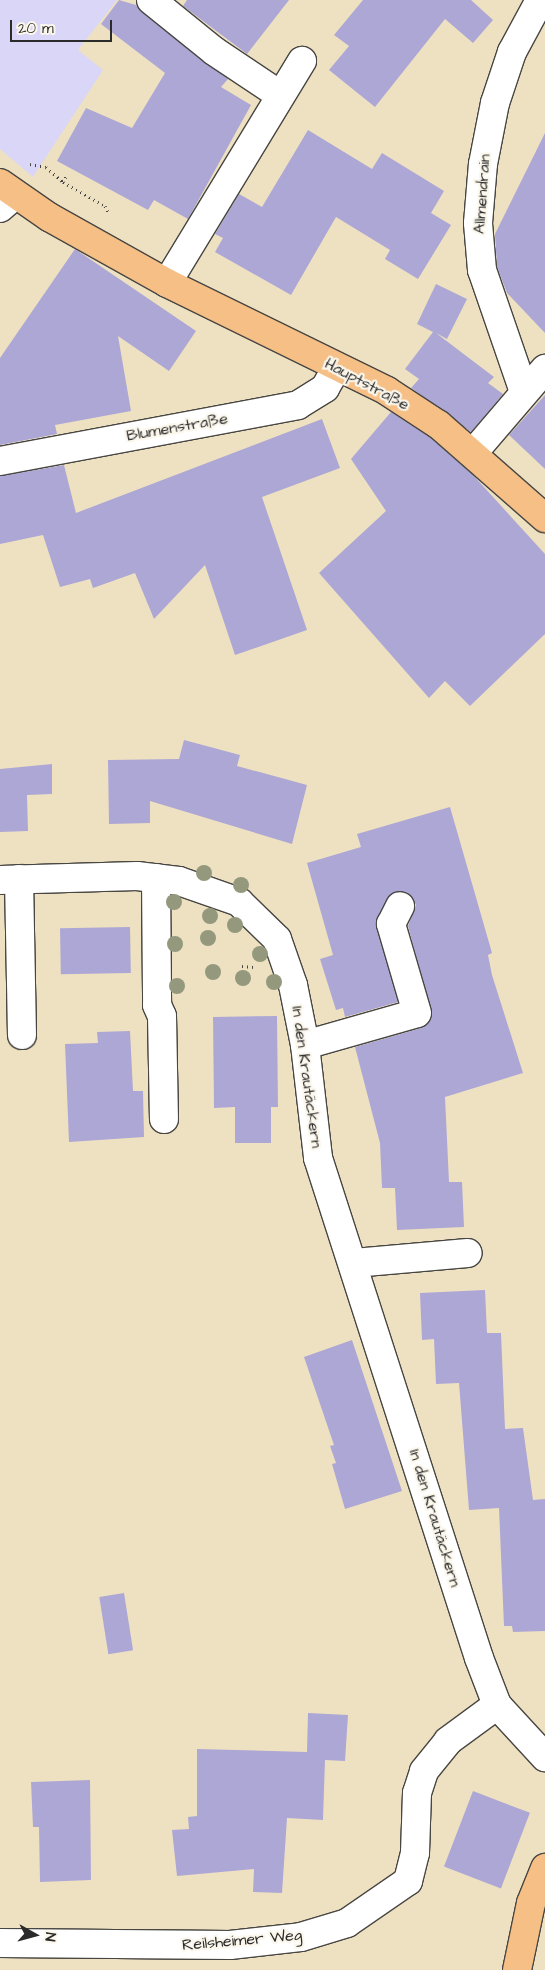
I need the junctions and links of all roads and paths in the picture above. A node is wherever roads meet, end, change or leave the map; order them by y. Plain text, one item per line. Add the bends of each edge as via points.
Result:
1 (151, 0) edge
2 (540, 0) edge
3 (302, 61) dead end
4 (280, 95) junction
5 (23, 163) dead end
6 (66, 176) dead end
7 (63, 182) junction
8 (5, 195) edge
9 (105, 206) dead end
10 (167, 283) junction
11 (337, 367) junction
12 (545, 369) edge
13 (524, 392) junction
14 (473, 453) junction
15 (0, 461) edge
16 (545, 518) edge
17 (156, 878) junction
18 (9, 880) edge
19 (400, 906) dead end
20 (22, 1035) dead end
21 (305, 1046) junction
22 (164, 1119) dead end
23 (468, 1253) dead end
24 (354, 1263) junction
25 (497, 1705) junction
26 (545, 1757) edge
27 (545, 1868) edge
28 (0, 1943) edge
29 (517, 1970) edge

1 - 4 street via 214,51
2 - 13 street, Allmendrain via 512,52 495,103 478,214 482,270
3 - 4 street
4 - 10 street
5 - 7 path via 46,167
6 - 7 path
7 - 9 path
8 - 10 main road, Hauptstraße
10 - 11 main road, Hauptstraße
11 - 14 main road, Hauptstraße via 387,391
11 - 15 street, Blumenstraße via 318,394 298,405
12 - 13 street
13 - 14 street
14 - 16 main road, Hauptstraße
17 - 18 street, In den Krautäckern
17 - 21 street, In den Krautäckern via 228,896 269,928 289,969
17 - 22 street via 156,1005 162,1016
18 - 20 street, In den Krautäckern
19 - 21 street via 391,924 417,1012
21 - 24 street, In den Krautäckern via 318,1158
23 - 24 street
24 - 25 street, In den Krautäckern
25 - 26 street, In den Krautäckern
25 - 28 street, Reilsheimer Weg via 448,1741 424,1771 417,1793 415,1853 408,1880 347,1923 302,1937 230,1944
27 - 29 main road via 529,1910

